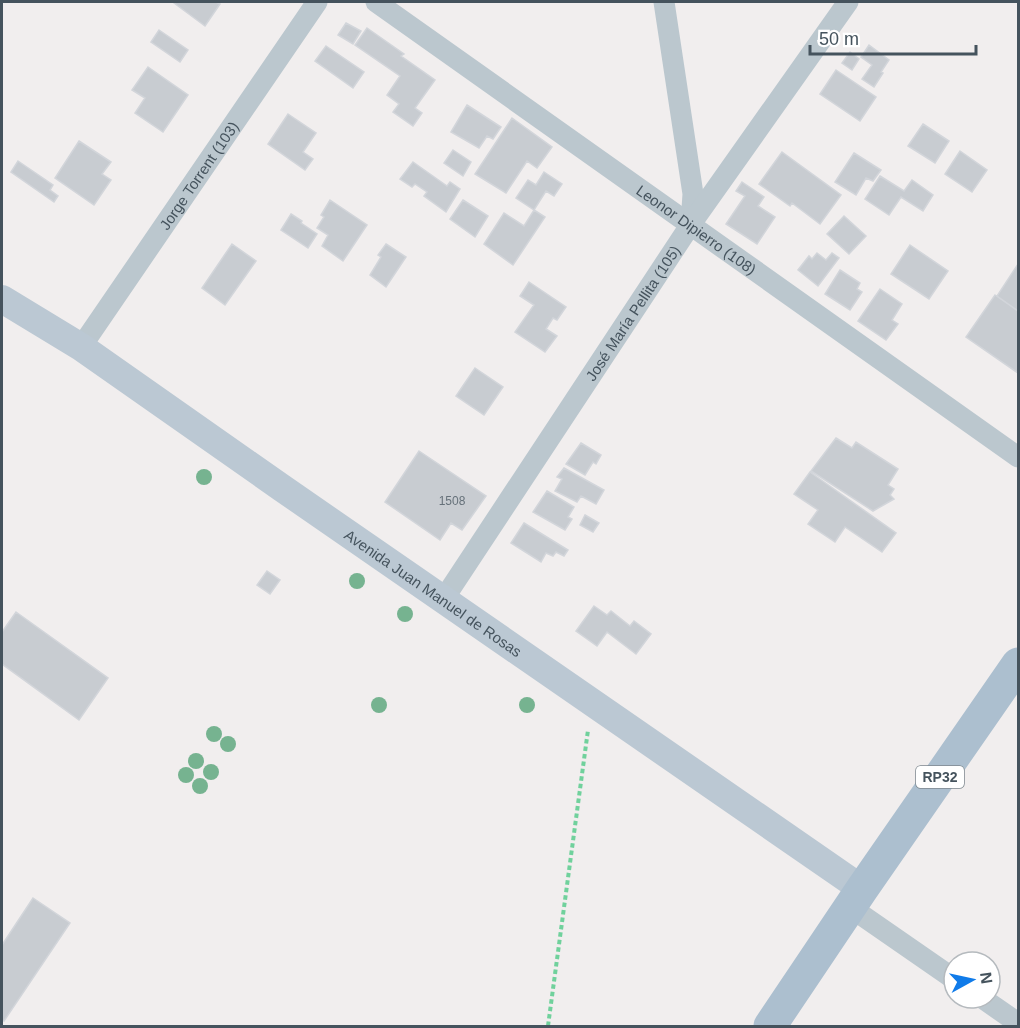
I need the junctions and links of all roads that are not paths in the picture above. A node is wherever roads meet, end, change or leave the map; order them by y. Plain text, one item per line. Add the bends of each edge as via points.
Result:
1 (317, 2) edge
2 (376, 2) edge
3 (664, 2) edge
4 (848, 2) edge
5 (691, 224) junction
6 (2, 299) edge
7 (81, 347) junction
8 (1018, 457) edge
9 (443, 600) junction
10 (1018, 664) edge
11 (856, 898) junction
12 (942, 969) edge
13 (999, 1010) edge
14 (1018, 1023) edge
15 (770, 1026) edge

1 - 7 street, Jorge Torrent (103)
2 - 5 street, Leonor Dipierro (108)
3 - 5 street via 693,194
4 - 5 street, José María Pellita (105)
5 - 8 street, Leonor Dipierro (108)
5 - 9 street, José María Pellita (105)
6 - 7 main road, Avenida Juan Manuel de Rosas
7 - 9 main road, Avenida Juan Manuel de Rosas
9 - 11 main road, Avenida Juan Manuel de Rosas via 592,703
10 - 11 main road, RP32
11 - 12 street, Avenida Juan Manuel de Rosas
11 - 15 main road, RP32
13 - 14 street

